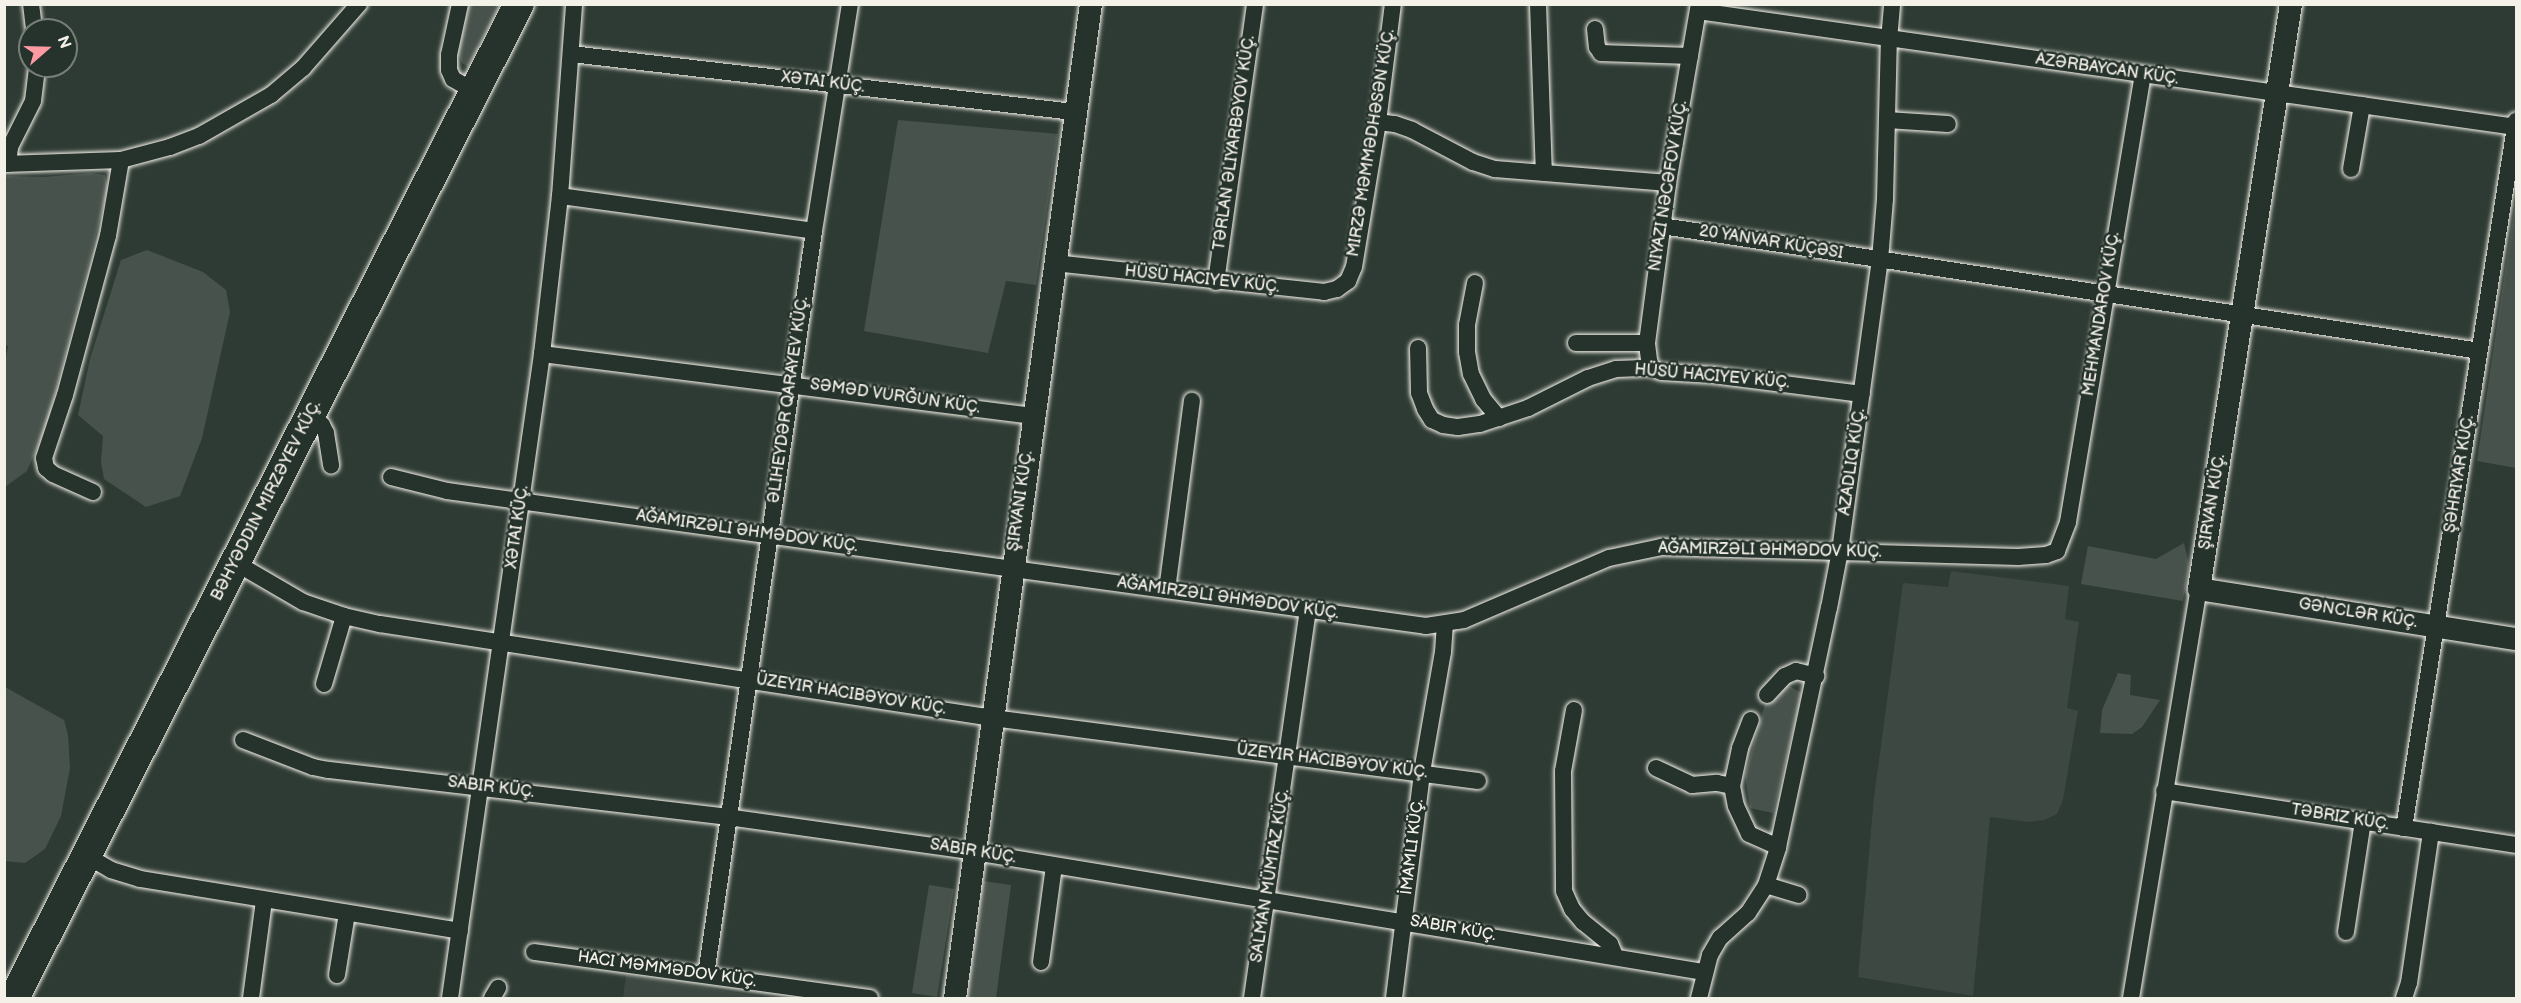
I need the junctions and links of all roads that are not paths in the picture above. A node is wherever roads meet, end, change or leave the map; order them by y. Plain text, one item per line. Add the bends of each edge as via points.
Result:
1 (359, 4) edge
2 (460, 4) edge
3 (519, 4) edge
4 (574, 4) edge
5 (850, 4) edge
6 (1091, 4) edge
7 (1255, 4) edge
8 (1393, 4) edge
9 (1538, 4) edge
10 (1892, 4) edge
11 (2291, 4) edge
12 (1699, 8) edge
13 (1595, 29) dead end
14 (1889, 40) junction
15 (572, 54) junction
16 (1690, 56) junction
17 (2143, 75) junction
18 (36, 78) edge
19 (838, 85) junction
20 (474, 92) junction
21 (2278, 94) junction
22 (2362, 105) junction
23 (1074, 112) junction
24 (1887, 120) junction
25 (1378, 122) junction
26 (1948, 124) dead end
27 (2516, 125) edge
28 (122, 159) junction
29 (6, 164) edge
30 (2350, 169) dead end
31 (1544, 173) junction
32 (1668, 183) junction
33 (560, 196) junction
34 (1662, 226) junction
35 (814, 231) junction
36 (1880, 260) junction
37 (1054, 263) junction
38 (1216, 282) junction
39 (1475, 283) dead end
40 (2105, 294) junction
41 (2243, 315) junction
42 (1576, 343) dead end
43 (1647, 343) junction
44 (1418, 348) dead end
45 (2480, 351) junction
46 (542, 354) junction
47 (1650, 368) junction
48 (793, 384) junction
49 (1862, 394) junction
50 (1192, 401) dead end
51 (311, 416) junction
52 (1033, 416) junction
53 (1499, 418) junction
54 (330, 465) dead end
55 (391, 477) dead end
56 (93, 492) dead end
57 (521, 500) junction
58 (770, 535) junction
59 (2057, 550) joint
60 (1840, 551) junction
61 (236, 563) junction
62 (1012, 568) junction
63 (2199, 588) junction
64 (1167, 590) junction
65 (1308, 610) junction
66 (344, 616) junction
67 (1444, 625) junction
68 (2436, 626) junction
69 (2517, 639) edge
70 (501, 642) junction
71 (1816, 676) junction
72 (749, 679) junction
73 (324, 684) dead end
74 (1767, 695) dead end
75 (1574, 710) dead end
76 (993, 718) junction
77 (1751, 720) dead end
78 (243, 740) dead end
79 (1288, 758) junction
80 (1656, 768) dead end
81 (1422, 772) junction
82 (1478, 781) dead end
83 (480, 786) junction
84 (1732, 786) junction
85 (2164, 791) junction
86 (727, 817) junction
87 (2363, 821) junction
88 (2404, 828) junction
89 (2432, 832) junction
90 (2517, 845) edge
91 (1778, 847) junction
92 (975, 852) junction
93 (87, 856) junction
94 (1054, 866) junction
95 (1766, 885) junction
96 (1799, 895) dead end
97 (1268, 898) junction
98 (264, 900) junction
99 (347, 913) junction
100 (1404, 921) junction
101 (460, 930) junction
102 (2346, 932) dead end
103 (534, 952) dead end
104 (1615, 956) junction
105 (1041, 963) dead end
106 (1704, 972) junction
107 (337, 975) dead end
108 (706, 975) junction
109 (14, 999) edge
110 (251, 999) edge
111 (450, 999) edge
112 (870, 999) edge
113 (955, 999) edge
114 (1252, 999) edge
115 (1395, 999) edge
116 (1699, 999) edge
117 (2131, 999) edge
118 (2404, 999) edge

1 - 28 street via 303,68 272,95 199,136
2 - 20 street via 448,55 449,70 453,79
3 - 20 highway, BƏHYƏDDIN MIRZƏYEV KÜÇ.
4 - 15 street, XƏTAI KÜÇ.
5 - 19 street, ƏLIHEYDƏR QARAYEV KÜÇ.
6 - 23 main road, ŞIRVANI KÜÇ.
7 - 38 street, TƏRLAN ƏLIYARBƏYOV KÜÇ.
8 - 25 street, MIRZƏ MƏMMƏDHƏSƏN KÜÇ.
9 - 31 street
10 - 14 street
11 - 21 main road, ŞIRVAN KÜÇ.
12 - 14 street, AZƏRBAYCAN KÜÇ.
12 - 16 street, NIYAZI NƏCƏFOV KÜÇ.
13 - 16 street via 1601,53
14 - 17 street, AZƏRBAYCAN KÜÇ.
14 - 24 street
15 - 19 street, XƏTAI KÜÇ.
15 - 33 street, XƏTAI KÜÇ.
16 - 32 street, NIYAZI NƏCƏFOV KÜÇ.
17 - 21 street, AZƏRBAYCAN KÜÇ.
17 - 40 street, MEHMANDAROV KÜÇ.
18 - 29 street via 33,101 10,147
19 - 23 street, XƏTAI KÜÇ.
19 - 35 street, ƏLIHEYDƏR QARAYEV KÜÇ.
20 - 51 highway, BƏHYƏDDIN MIRZƏYEV KÜÇ.
21 - 22 street, AZƏRBAYCAN KÜÇ.
21 - 41 main road, ŞIRVAN KÜÇ.
22 - 27 street, AZƏRBAYCAN KÜÇ.
22 - 30 street
23 - 37 main road, ŞIRVANI KÜÇ.
24 - 26 street
24 - 36 street
25 - 31 street via 1412,130 1473,162 1495,169
25 - 38 street, MIRZƏ MƏMMƏDHƏSƏN KÜÇ. via 1354,267 1348,281 1324,292
27 - 45 street, ŞƏHRIYAR KÜÇ.
28 - 29 street
28 - 56 street via 108,236 66,395 44,458 46,468 53,474
31 - 32 street
32 - 34 street, NIYAZI NƏCƏFOV KÜÇ.
33 - 35 street
33 - 46 street, XƏTAI KÜÇ.
34 - 36 street, 20 YANVAR KÜÇƏSI
34 - 43 street, NIYAZI NƏCƏFOV KÜÇ.
35 - 48 street, ƏLIHEYDƏR QARAYEV KÜÇ.
36 - 40 street, 20 YANVAR KÜÇƏSI
36 - 49 street
37 - 38 street
37 - 52 main road, ŞIRVANI KÜÇ.
39 - 53 street via 1467,325 1467,352 1483,399
40 - 41 street, 20 YANVAR KÜÇƏSI
40 - 59 street, MEHMANDAROV KÜÇ. via 2068,522
41 - 45 street, 20 YANVAR KÜÇƏSI
41 - 63 main road, ŞIRVAN KÜÇ.
42 - 43 street
43 - 47 street, NIYAZI NƏCƏFOV KÜÇ.
44 - 53 street via 1419,393 1432,420 1458,426
45 - 68 street, ŞƏHRIYAR KÜÇ.
46 - 48 street, SƏMƏD VURĞUN KÜÇ.
46 - 57 street, XƏTAI KÜÇ.
47 - 49 street
47 - 53 street via 1602,371 1547,400
48 - 52 street, SƏMƏD VURĞUN KÜÇ.
48 - 58 street, ƏLIHEYDƏR QARAYEV KÜÇ.
49 - 60 street
50 - 64 street
51 - 54 street via 326,433
51 - 61 highway, BƏHYƏDDIN MIRZƏYEV KÜÇ.
52 - 62 main road, ŞIRVANI KÜÇ.
55 - 57 street, AĞAMIRZƏLI ƏHMƏDOV KÜÇ. via 447,491
57 - 58 street, AĞAMIRZƏLI ƏHMƏDOV KÜÇ.
57 - 70 street, XƏTAI KÜÇ.
58 - 62 street, AĞAMIRZƏLI ƏHMƏDOV KÜÇ.
58 - 72 street, ƏLIHEYDƏR QARAYEV KÜÇ.
59 - 60 street, AĞAMIRZƏLI ƏHMƏDOV KÜÇ. via 2018,557
60 - 67 street, AĞAMIRZƏLI ƏHMƏDOV KÜÇ. via 1643,549 1589,565 1474,616
60 - 71 street
61 - 66 street via 303,602
61 - 93 highway, BƏHYƏDDIN MIRZƏYEV KÜÇ.
62 - 64 street, AĞAMIRZƏLI ƏHMƏDOV KÜÇ.
62 - 76 main road, ŞIRVANI KÜÇ.
63 - 68 main road, GƏNCLƏR KÜÇ.
63 - 85 street, ŞIRVAN KÜÇ.
64 - 65 street, AĞAMIRZƏLI ƏHMƏDOV KÜÇ.
65 - 67 street, AĞAMIRZƏLI ƏHMƏDOV KÜÇ. via 1425,626
65 - 79 street, SALMAN MÜMTAZ KÜÇ.
66 - 70 street
66 - 73 street
67 - 81 street via 1443,652
68 - 69 main road, GƏNCLƏR KÜÇ.
68 - 88 street, ŞƏHRIYAR KÜÇ.
70 - 72 street
70 - 83 street, XƏTAI KÜÇ.
71 - 74 street via 1796,671 1785,676
71 - 91 street
72 - 76 street
72 - 86 street, ƏLIHEYDƏR QARAYEV KÜÇ.
75 - 104 street via 1563,771 1564,891 1582,922 1610,944
76 - 79 street
76 - 92 main road, ŞIRVANI KÜÇ.
77 - 84 street
78 - 83 street, SABIR KÜÇ. via 321,769
79 - 81 street
79 - 97 street, SALMAN MÜMTAZ KÜÇ.
80 - 84 street via 1692,785
81 - 82 street
81 - 100 street
83 - 86 street, SABIR KÜÇ.
83 - 101 street, XƏTAI KÜÇ.
84 - 91 street via 1749,834
85 - 87 street, TƏBRIZ KÜÇ.
85 - 117 street, ŞIRVAN KÜÇ.
86 - 92 street, SABIR KÜÇ.
86 - 108 street, ƏLIHEYDƏR QARAYEV KÜÇ.
87 - 88 street, TƏBRIZ KÜÇ.
87 - 102 street
88 - 89 street, TƏBRIZ KÜÇ.
89 - 90 street, TƏBRIZ KÜÇ.
89 - 118 street
91 - 95 street
92 - 94 street, SABIR KÜÇ.
92 - 113 main road, ŞIRVANI KÜÇ.
93 - 98 street via 126,876
93 - 109 highway, BƏHYƏDDIN MIRZƏYEV KÜÇ.
94 - 97 street, SABIR KÜÇ.
94 - 105 street
95 - 96 street
95 - 106 street via 1749,913 1715,945
97 - 100 street, SABIR KÜÇ.
97 - 114 street, SALMAN MÜMTAZ KÜÇ.
98 - 99 street
98 - 110 street
99 - 101 street
99 - 107 street
100 - 104 street, SABIR KÜÇ.
100 - 115 street
101 - 111 street, XƏTAI KÜÇ.
103 - 108 street
104 - 106 street, SABIR KÜÇ.
106 - 116 street
108 - 112 street

